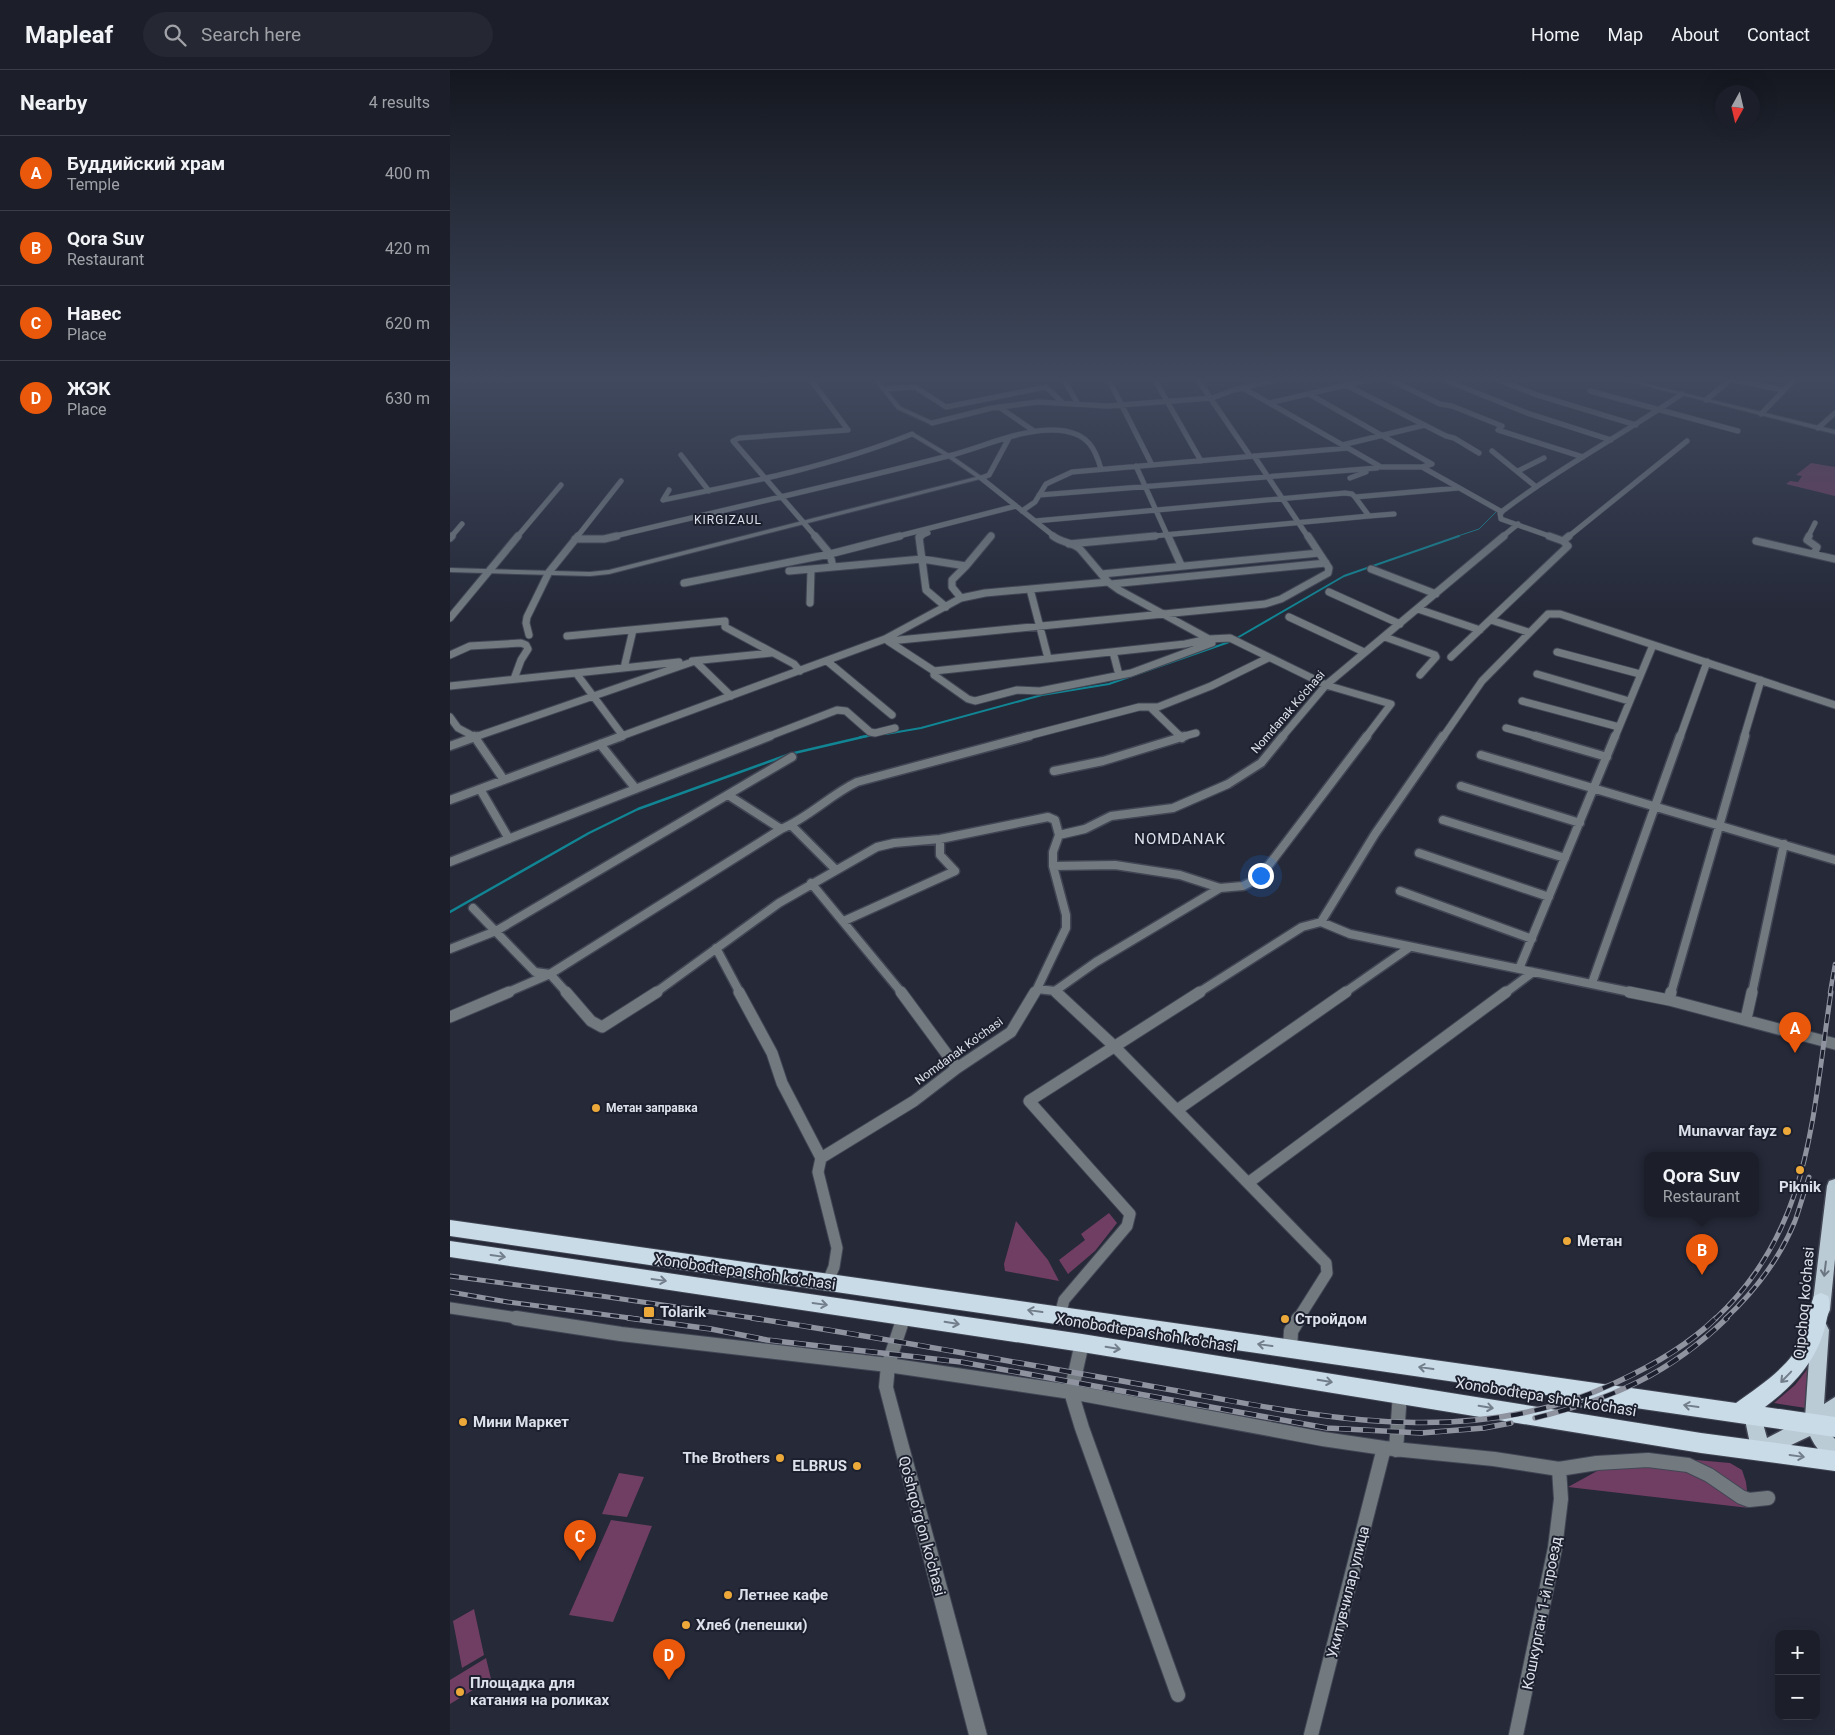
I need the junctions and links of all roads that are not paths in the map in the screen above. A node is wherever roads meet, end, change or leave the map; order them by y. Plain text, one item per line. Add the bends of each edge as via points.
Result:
1 (683, 458) edge
2 (749, 458) edge
3 (838, 458) edge
4 (942, 458) edge
5 (951, 458) edge
6 (998, 458) edge
7 (1098, 458) edge
8 (1148, 458) edge
9 (1198, 458) edge
10 (1234, 458) edge
11 (1253, 458) edge
12 (1363, 458) edge
13 (1422, 458) edge
14 (1501, 458) edge
15 (1544, 458) dead end
16 (1582, 458) edge
17 (1667, 458) edge
18 (1200, 461) junction
19 (1152, 465) junction
20 (1136, 466) junction
21 (1422, 467) junction
22 (1379, 468) junction
23 (1102, 469) junction
24 (1518, 471) junction
25 (1361, 474) junction
26 (1268, 477) junction
27 (981, 478) junction
28 (1350, 478) dead end
29 (766, 479) junction
30 (1367, 479) dead end
31 (621, 481) dead end
32 (561, 485) dead end
33 (1535, 486) junction
34 (1146, 487) junction
35 (1458, 488) junction
36 (669, 490) dead end
37 (709, 491) junction
38 (1039, 495) junction
39 (781, 496) junction
40 (1355, 497) junction
41 (1283, 499) junction
42 (1016, 506) junction
43 (1156, 510) junction
44 (1022, 511) junction
45 (1502, 512) junction
46 (1394, 514) dead end
47 (1369, 516) junction
48 (1035, 521) junction
49 (805, 523) junction
50 (1299, 523) junction
51 (462, 524) dead end
52 (1518, 524) junction
53 (1815, 524) dead end
54 (938, 531) dead end
55 (1168, 535) junction
56 (991, 536) dead end
57 (450, 538) edge
58 (575, 539) junction
59 (1563, 541) junction
60 (1756, 541) dead end
61 (1069, 544) junction
62 (1319, 552) junction
63 (830, 554) junction
64 (1814, 554) junction
65 (922, 559) junction
66 (1835, 559) edge
67 (1326, 562) junction
68 (1182, 565) junction
69 (966, 566) junction
70 (833, 567) junction
71 (1371, 569) dead end
72 (450, 570) edge
73 (490, 570) junction
74 (811, 570) junction
75 (789, 571) dead end
76 (549, 572) junction
77 (1102, 574) junction
78 (684, 583) dead end
79 (1110, 583) junction
80 (1030, 589) junction
81 (1329, 592) dead end
82 (1436, 594) junction
83 (961, 598) junction
84 (810, 602) dead end
85 (946, 607) junction
86 (1418, 609) junction
87 (1161, 614) junction
88 (1288, 617) dead end
89 (450, 618) edge
90 (1491, 620) junction
91 (1400, 624) junction
92 (1040, 626) junction
93 (633, 630) junction
94 (1480, 630) junction
95 (1528, 632) junction
96 (529, 635) dead end
97 (567, 636) dead end
98 (1385, 637) junction
99 (887, 640) junction
100 (1212, 640) junction
101 (1653, 645) junction
102 (1113, 652) junction
103 (1364, 652) junction
104 (1557, 652) dead end
105 (771, 653) junction
106 (450, 655) edge
107 (1451, 657) dead end
108 (1048, 658) junction
109 (1268, 658) junction
110 (695, 661) junction
111 (827, 661) junction
112 (1707, 662) junction
113 (624, 668) junction
114 (800, 671) junction
115 (934, 671) junction
116 (576, 673) junction
117 (1537, 674) dead end
118 (1640, 674) junction
119 (1119, 675) junction
120 (1420, 675) dead end
121 (514, 679) junction
122 (1761, 680) junction
123 (1326, 685) junction
124 (450, 686) edge
125 (593, 696) junction
126 (732, 696) junction
127 (1522, 701) dead end
128 (1629, 701) junction
129 (1835, 705) edge
130 (1151, 708) junction
131 (892, 715) dead end
132 (450, 717) edge
133 (1619, 727) junction
134 (895, 728) dead end
135 (1506, 728) dead end
136 (1196, 733) dead end
137 (623, 736) junction
138 (475, 738) junction
139 (1182, 738) junction
140 (600, 744) junction
141 (450, 746) edge
142 (1480, 755) dead end
143 (792, 757) dead end
144 (1607, 757) junction
145 (1054, 772) dead end
146 (504, 780) junction
147 (1461, 786) dead end
148 (1594, 788) junction
149 (480, 789) junction
150 (636, 789) junction
151 (728, 795) junction
152 (450, 800) edge
153 (1656, 806) junction
154 (1443, 820) dead end
155 (1580, 823) junction
156 (1719, 824) junction
157 (791, 825) junction
158 (781, 829) junction
159 (1059, 835) junction
160 (509, 839) junction
161 (940, 839) junction
162 (1784, 844) junction
163 (1419, 853) dead end
164 (1565, 858) junction
165 (1835, 860) edge
166 (450, 862) edge
167 (1053, 866) junction
168 (836, 869) junction
169 (810, 883) junction
170 (1220, 888) junction
171 (1400, 891) dead end
172 (1549, 897) junction
173 (473, 908) dead end
174 (844, 921) junction
175 (1321, 922) junction
176 (496, 931) junction
177 (1532, 939) junction
178 (716, 948) junction
179 (1410, 948) junction
180 (450, 949) edge
181 (1519, 969) junction
182 (1533, 972) junction
183 (550, 974) junction
184 (1592, 983) junction
185 (1037, 989) junction
186 (1055, 991) junction
187 (1669, 1000) junction
188 (450, 1017) edge
189 (1746, 1019) junction
190 (1835, 1044) edge
191 (1115, 1047) junction
192 (957, 1068) junction
193 (1177, 1110) junction
194 (821, 1158) junction
195 (1248, 1183) junction
196 (1835, 1186) edge
197 (450, 1228) edge
198 (450, 1249) edge
199 (828, 1281) junction
200 (1821, 1302) junction
201 (450, 1308) edge
202 (1060, 1315) junction
203 (904, 1316) junction
204 (1082, 1343) junction
205 (1290, 1349) junction
206 (888, 1365) junction
207 (1071, 1392) junction
208 (1400, 1393) junction
209 (1835, 1406) edge
210 (1746, 1414) junction
211 (1814, 1424) junction
212 (1835, 1427) edge
213 (1390, 1449) junction
214 (1760, 1451) junction
215 (1835, 1453) edge
216 (1835, 1461) edge
217 (1559, 1469) junction
218 (1768, 1498) dead end
219 (1178, 1696) dead end
220 (978, 1735) edge
221 (1311, 1735) edge
222 (1516, 1735) edge

1 - 37 street
2 - 29 street
3 - 29 street
4 - 39 street
5 - 27 street
6 - 27 street via 989,475
7 - 23 street
8 - 19 street
9 - 18 street
10 - 18 street
11 - 26 street
12 - 22 street
13 - 21 street via 1432,464
14 - 24 street
15 - 24 street
16 - 33 street
17 - 59 street
18 - 19 street
19 - 20 street
20 - 23 street
20 - 34 street
21 - 22 street
21 - 35 street
22 - 25 street
22 - 26 street
23 - 38 street via 1064,474 1046,484
24 - 33 street
25 - 28 street
25 - 30 street
26 - 34 street
26 - 41 street
27 - 42 street
27 - 49 street
29 - 37 street
29 - 39 street
31 - 58 street
32 - 73 street
33 - 45 street
34 - 38 street
34 - 43 street
35 - 40 street
35 - 45 street
36 - 37 street via 663,500
38 - 44 street
39 - 49 street
39 - 58 street via 604,539
40 - 41 street via 1350,493
40 - 47 street
41 - 43 street
41 - 50 street
42 - 44 street
42 - 63 street
43 - 48 street
43 - 55 street
44 - 48 street
45 - 52 street via 1501,518
46 - 47 street
47 - 50 street
48 - 61 street
49 - 63 street
49 - 76 street via 605,573
50 - 55 street
50 - 62 street
51 - 57 street
52 - 59 street
52 - 82 street, Nomdanak Ko'chasi
53 - 64 street via 1807,540 1816,547
54 - 65 street via 920,537
55 - 61 street
55 - 68 street
56 - 69 street
58 - 76 street
59 - 90 street via 1567,547
60 - 64 street
61 - 77 street via 1080,549
62 - 67 street
62 - 68 street
63 - 70 street
63 - 78 street
64 - 66 street
65 - 69 street
65 - 70 street
65 - 85 street via 926,590
67 - 79 street
67 - 87 street via 1328,573 1273,603
68 - 77 street
69 - 83 street via 952,580 952,587
70 - 74 street
71 - 82 street
72 - 73 street
73 - 76 street
73 - 89 street
74 - 75 street
74 - 84 street
76 - 96 street via 527,617
77 - 79 street
79 - 80 street
79 - 87 street
80 - 83 street
80 - 92 street
81 - 91 street
82 - 86 street, Nomdanak Ko'chasi
83 - 85 street
85 - 99 street
86 - 91 street, Nomdanak Ko'chasi
86 - 94 street
87 - 92 street
87 - 100 street
88 - 103 street
90 - 94 street
90 - 95 street
91 - 98 street, Nomdanak Ko'chasi
92 - 99 street
92 - 108 street
93 - 97 street
93 - 105 street via 724,621 725,627
93 - 113 street
94 - 107 street
95 - 101 street via 1545,615 1555,613
95 - 175 street via 1482,681 1375,834
98 - 103 street, Nomdanak Ko'chasi
98 - 120 street via 1435,655
99 - 111 street
99 - 115 street
100 - 102 street
100 - 109 street via 1226,638
100 - 119 street via 1212,643
101 - 112 street
101 - 118 street
102 - 108 street
102 - 119 street
103 - 123 street, Nomdanak Ko'chasi
104 - 118 street
105 - 110 street
105 - 114 street via 794,664
106 - 121 street via 470,646 521,643 528,649
108 - 115 street
109 - 123 street
109 - 130 street via 1211,686
110 - 113 street
110 - 125 street
110 - 126 street
111 - 114 street
111 - 131 street
112 - 122 street
112 - 153 street
113 - 116 street
114 - 126 street
115 - 119 street via 934,675 968,699 976,701 1017,690 1040,691
116 - 121 street
116 - 125 street
117 - 128 street
118 - 128 street
121 - 124 street
122 - 129 street
122 - 156 street
123 - 159 street, Nomdanak Ko'chasi via 1261,763 1228,784 1173,808 1111,816 1085,829
123 - 170 street via 1390,702 1391,706 1259,878 1243,886
125 - 137 street
125 - 138 street
126 - 137 street
127 - 133 street
128 - 133 street
130 - 139 street
130 - 157 street via 1139,707 862,781 839,791
132 - 138 street via 458,728
133 - 144 street
134 - 150 street via 870,732 846,711 837,710
135 - 144 street
136 - 139 street
137 - 140 street
138 - 141 street
138 - 146 street
139 - 145 street
140 - 146 street
140 - 150 street
142 - 148 street
143 - 151 street
144 - 148 street
146 - 149 street
147 - 155 street
148 - 153 street
148 - 155 street
149 - 152 street
149 - 160 street
150 - 160 street
151 - 158 street
151 - 176 street
153 - 156 street
153 - 184 street
154 - 164 street
155 - 164 street
156 - 162 street
156 - 187 street
157 - 158 street
157 - 168 street
158 - 183 street
159 - 161 street via 1055,820 1048,817
159 - 167 street, Nomdanak Ko'chasi via 1053,852
160 - 166 street
161 - 168 street via 877,847
161 - 174 street via 940,855 955,871
162 - 165 street
162 - 189 street
163 - 172 street
164 - 172 street
167 - 170 street via 1115,864 1180,875
167 - 185 street, Nomdanak Ko'chasi via 1066,915 1066,928
168 - 169 street
169 - 174 street
169 - 178 street
170 - 186 street via 1096,962
171 - 177 street
172 - 177 street
173 - 176 street
174 - 192 street via 917,1011
175 - 179 street via 1350,934
175 - 191 street via 1302,927
176 - 180 street
176 - 183 street via 535,972
177 - 181 street
178 - 183 street via 602,1027 591,1021
178 - 194 street via 772,1054 782,1083
179 - 181 street
179 - 193 street
181 - 182 street
182 - 184 street
182 - 195 street
183 - 188 street
184 - 187 street
185 - 186 street
185 - 192 street, Nomdanak Ko'chasi via 1011,1032
186 - 191 street
187 - 189 street
189 - 190 street
191 - 193 street
191 - 202 street via 1029,1100 1130,1214 1127,1226 1064,1300
192 - 194 street, Nomdanak Ko'chasi via 914,1101
193 - 195 street
194 - 199 street via 818,1172 837,1248
195 - 205 street via 1326,1263 1327,1273 1291,1331
196 -> 200 main road, Qipchoq ko'chasi
197 - 199 highway, Xonobodtepa shoh ko'chasi
198 -> 203 highway, Xonobodtepa shoh ko'chasi
202 -> 199 highway, Xonobodtepa shoh ko'chasi
200 -> 210 highway via 1813,1335 1799,1362
200 - 211 main road, Qipchoq ko'chasi
201 - 206 street via 630,1335
205 -> 202 highway, Xonobodtepa shoh ko'chasi
203 -> 204 highway, Xonobodtepa shoh ko'chasi
203 - 206 street, Qo'shqo'rg'on ko'chasi
204 - 207 street
204 -> 208 highway, Xonobodtepa shoh ko'chasi
210 -> 205 highway, Xonobodtepa shoh ko'chasi
206 - 207 street
206 - 220 street, Qo'shqo'rg'on ko'chasi via 886,1387
207 - 213 street
207 - 219 street
208 - 213 street, Укитувчилар улица
208 -> 214 highway, Xonobodtepa shoh ko'chasi
209 - 211 main road via 1828,1416
210 - 211 highway, Xonobodtepa shoh ko'chasi
210 - 214 main road
211 - 212 highway, Xonobodtepa shoh ko'chasi
211 - 214 main road
211 - 215 main road via 1820,1437
213 - 217 street
213 - 221 street, Укитувчилар улица
214 -> 216 highway, Xonobodtepa shoh ko'chasi
217 - 218 street via 1648,1460 1688,1465 1709,1475 1741,1498
217 - 222 street, Кошкурган 1-й проезд via 1559,1523

